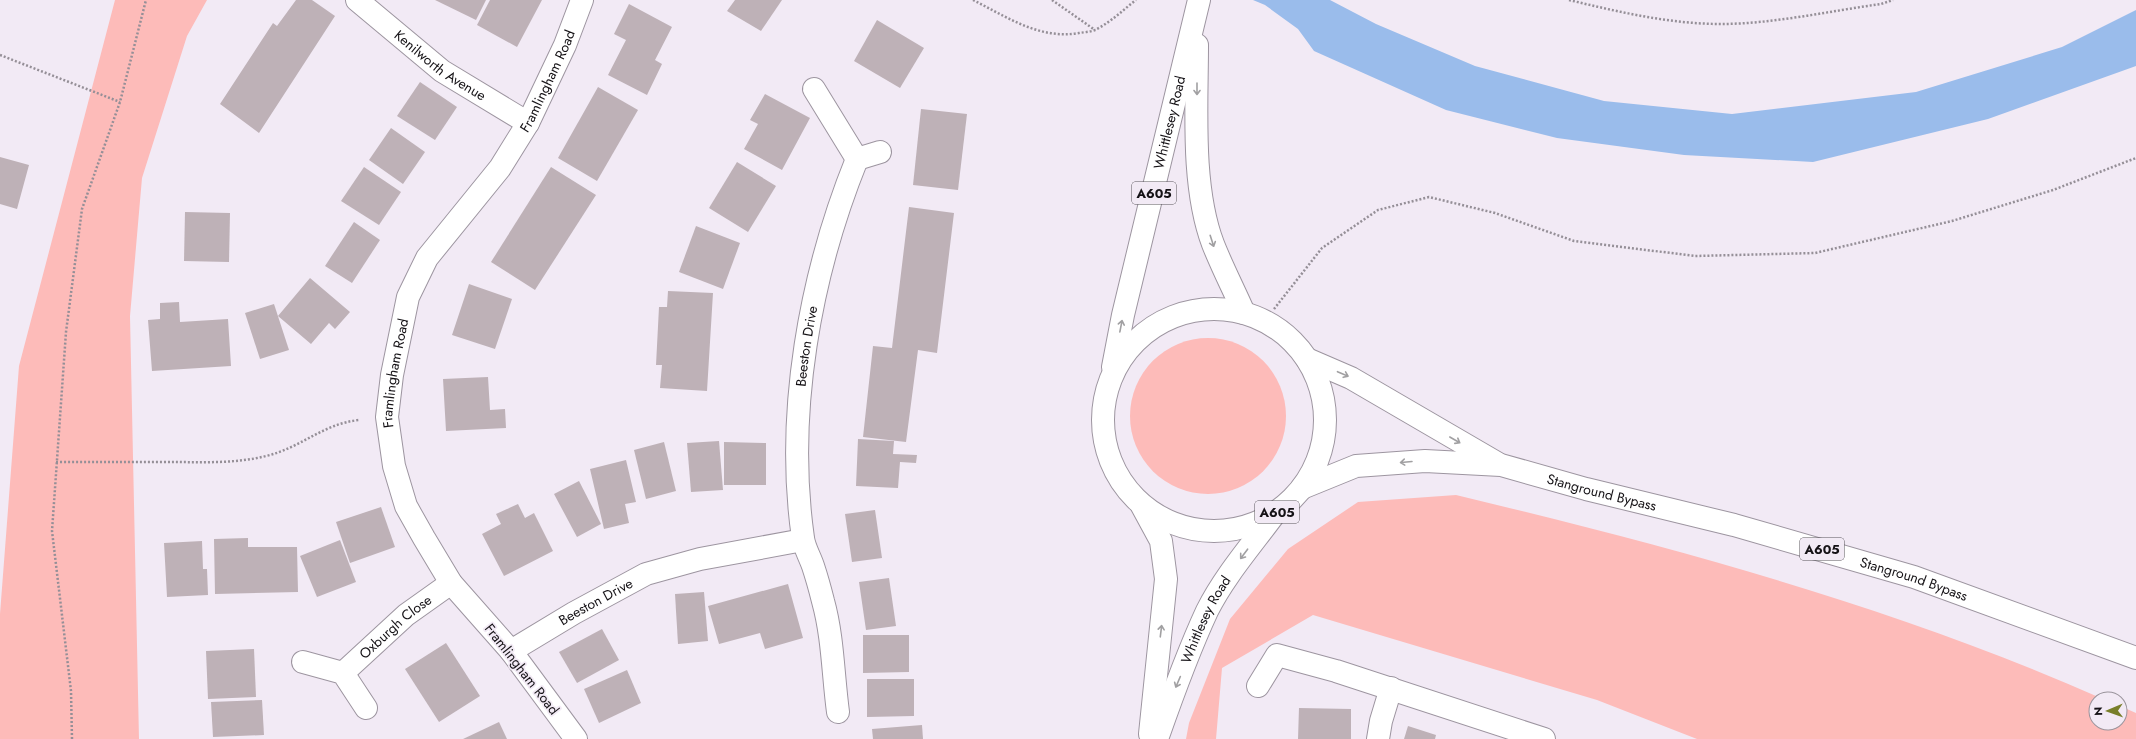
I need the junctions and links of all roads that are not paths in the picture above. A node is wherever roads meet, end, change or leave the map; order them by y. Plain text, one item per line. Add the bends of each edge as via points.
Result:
1 (357, 0) edge
2 (582, 0) edge
3 (1198, 4) edge
4 (814, 89) dead end
5 (528, 123) junction
6 (880, 152) dead end
7 (857, 159) junction
8 (1244, 313) junction
9 (1307, 359) junction
10 (1111, 378) junction
11 (1501, 465) junction
12 (1302, 488) junction
13 (1141, 505) junction
14 (1276, 512) junction
15 (803, 540) junction
16 (451, 583) junction
17 (511, 650) junction
18 (2136, 658) edge
19 (304, 662) dead end
20 (343, 673) junction
21 (1258, 686) dead end
22 (1391, 688) junction
23 (366, 708) dead end
24 (838, 712) dead end
25 (576, 739) edge
26 (1150, 739) edge
27 (1157, 739) edge
28 (1378, 739) edge
29 (1544, 739) edge

1 - 5 main road, Kenilworth Avenue via 442,71
2 - 5 main road, Framlingham Road via 565,45
3 -> 8 main road, Whittlesey Road / A605 via 1197,147 1202,204 1212,243
10 -> 3 main road, Whittlesey Road / A605 via 1123,315
4 - 7 main road
5 - 16 main road, Framlingham Road via 500,168 427,258 408,297 392,376 387,417 394,466 406,506
6 - 7 main road
7 - 15 main road, Beeston Drive via 838,204 812,308 801,384 797,459
8 - 9 main road, A605 via 1264,321 1288,337
8 - 10 main road, A605 via 1212,309 1181,314 1157,325 1127,350
9 -> 11 main road, Stanground Bypass / A605 via 1351,378
9 - 12 main road, A605 via 1321,390 1325,424 1319,457
10 - 13 main road, A605 via 1103,412 1106,446 1119,478
11 -> 12 main road, Stanground Bypass / A605 via 1425,461 1356,466
11 - 18 main road, Stanground Bypass / A605 via 1586,489 1734,525 1914,577
12 - 14 main road, A605
13 - 14 main road, A605 via 1166,521 1193,530 1223,531 1250,526
26 -> 13 main road, Whittlesey Road via 1166,579 1161,541
14 -> 27 main road, Whittlesey Road via 1231,571 1208,611 1170,700
15 - 17 main road, Beeston Drive via 700,559 646,574
15 - 24 main road, Beeston Drive via 816,575 828,622
16 - 17 main road, Framlingham Road
16 - 20 main road, Oxburgh Close via 406,615
17 - 25 main road, Framlingham Road
19 - 20 main road
20 - 23 main road
21 - 22 main road via 1277,655
22 - 28 main road via 1380,721
22 - 29 main road

